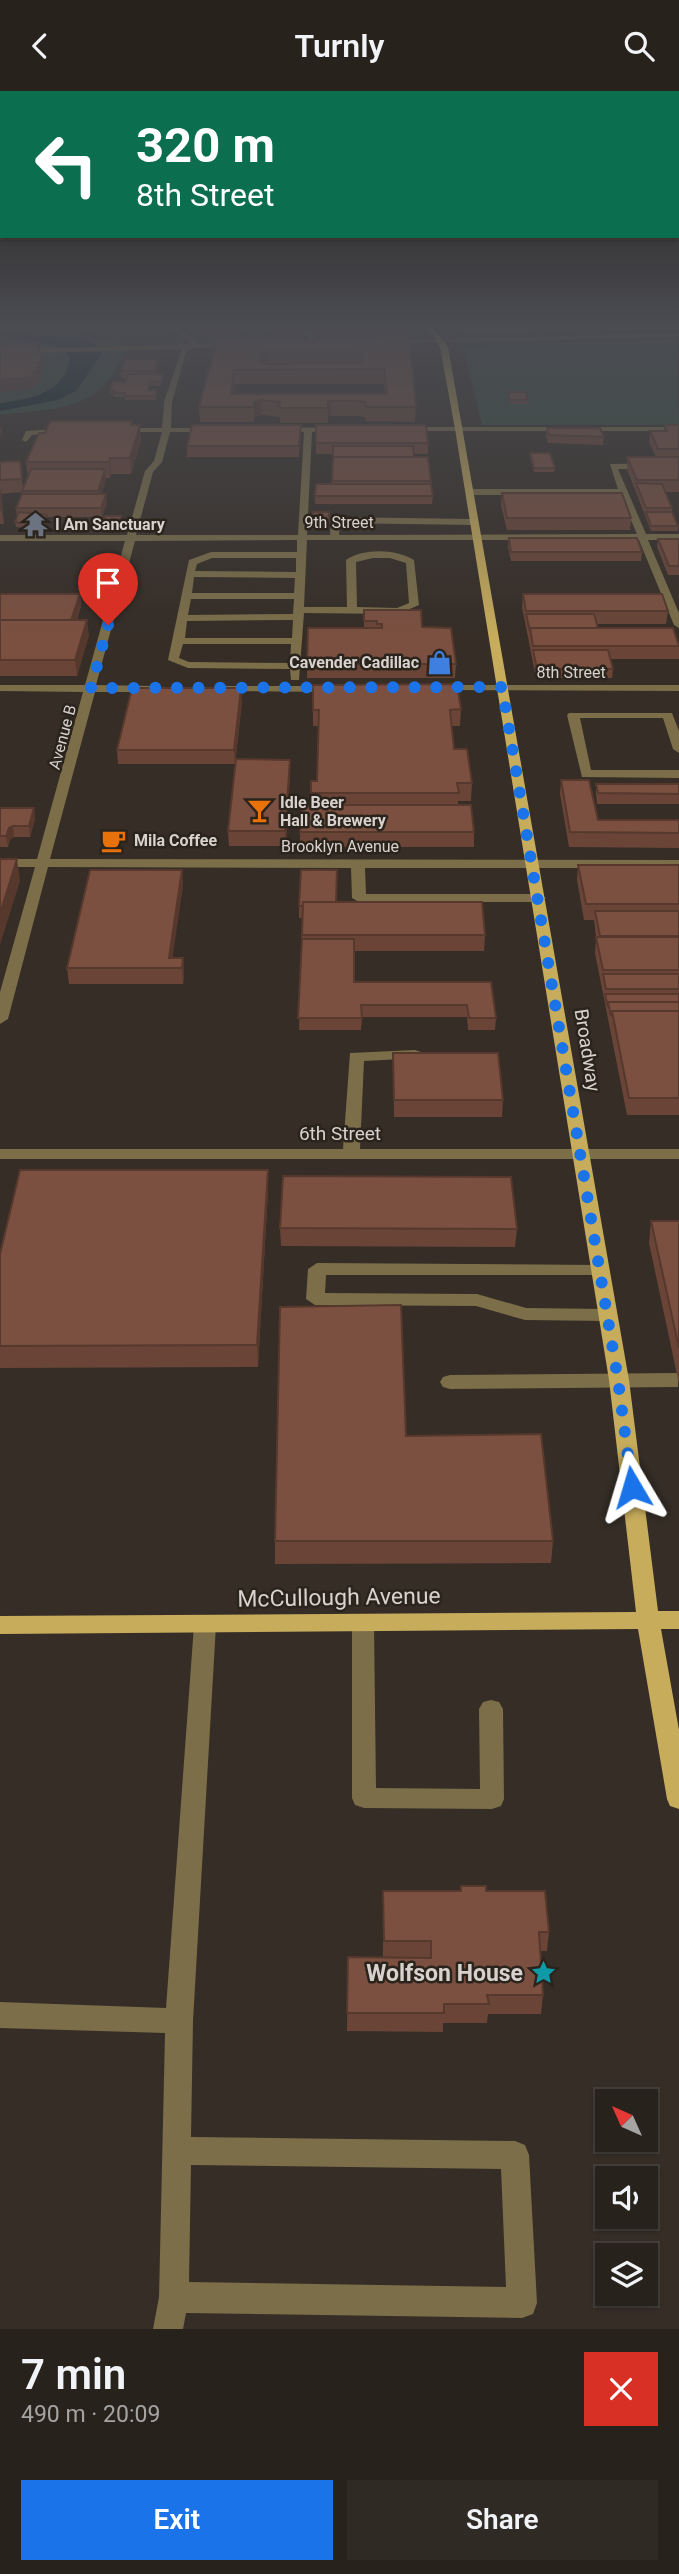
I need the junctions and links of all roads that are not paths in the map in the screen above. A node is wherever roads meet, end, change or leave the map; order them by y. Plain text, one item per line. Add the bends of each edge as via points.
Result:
1 (267, 429) edge
2 (308, 429) junction
3 (347, 429) edge
4 (398, 429) edge
5 (460, 429) junction
6 (679, 429) edge
7 (83, 430) edge
8 (110, 430) edge
9 (167, 430) junction
10 (226, 430) edge
11 (26, 440) dead end
12 (679, 466) edge
13 (470, 492) junction
14 (623, 492) junction
15 (315, 514) junction
16 (336, 520) junction
17 (474, 522) junction
18 (640, 537) junction
19 (679, 537) edge
20 (0, 538) edge
21 (303, 538) junction
22 (334, 538) junction
23 (477, 538) junction
24 (131, 539) junction
25 (303, 555) junction
26 (190, 574) junction
27 (302, 575) junction
28 (187, 596) junction
29 (301, 596) junction
30 (352, 610) junction
31 (299, 614) junction
32 (183, 618) junction
33 (679, 625) edge
34 (179, 641) junction
35 (296, 641) junction
36 (295, 666) junction
37 (502, 687) junction
38 (0, 688) edge
39 (91, 688) junction
40 (349, 688) edge
41 (417, 688) edge
42 (679, 688) edge
43 (173, 689) edge
44 (213, 689) edge
45 (294, 689) junction
46 (626, 701) junction
47 (679, 748) edge
48 (679, 774) edge
49 (0, 863) edge
50 (43, 863) junction
51 (359, 863) junction
52 (533, 864) junction
53 (679, 864) edge
54 (539, 898) junction
55 (0, 1019) edge
56 (431, 1055) edge
57 (0, 1154) edge
58 (351, 1154) junction
59 (580, 1154) junction
60 (679, 1154) edge
61 (600, 1271) junction
62 (607, 1315) junction
63 (618, 1380) junction
64 (678, 1380) edge
65 (450, 1382) dead end
66 (648, 1620) junction
67 (679, 1620) edge
68 (363, 1624) junction
69 (0, 1625) edge
70 (205, 1625) junction
71 (491, 1709) dead end
72 (679, 1798) edge
73 (0, 2015) edge
74 (179, 2021) junction
75 (178, 2151) junction
76 (174, 2297) junction
77 (168, 2329) edge

1 - 2 street
2 - 3 street
2 - 15 street
4 - 5 street
5 - 6 street
5 - 13 main road, Broadway
7 - 11 street via 29,433
8 - 9 street
9 - 10 street
9 - 24 street, Avenue B via 158,462 149,471
12 - 14 street via 613,465
13 - 14 street
13 - 17 main road, Broadway
14 - 18 street
15 - 16 street via 336,514
15 - 21 street
16 - 17 street
16 - 22 street
17 - 23 main road, Broadway
18 - 19 street, 9th Street
18 - 23 street, 9th Street
18 - 33 street
20 - 24 street, 9th Street
21 - 22 street, 9th Street
21 - 24 street, 9th Street
21 - 25 street
22 - 23 street, 9th Street
23 - 37 main road, Broadway
24 - 39 street, Avenue B
25 - 26 street via 211,555 192,562
25 - 27 street
26 - 27 street
26 - 28 street
27 - 29 street
28 - 29 street
28 - 32 street
29 - 31 street
30 - 30 street via 351,560 399,557 411,562 414,605 398,611
30 - 31 street
31 - 32 street
31 - 35 street
32 - 34 street
34 - 35 street
34 - 36 street via 173,660 177,664
35 - 36 street
36 - 45 street
37 - 41 street, 8th Street
37 - 46 street, 8th Street
37 - 52 main road, Broadway
38 - 39 street
39 - 43 street
39 - 50 street, Avenue B
40 - 45 street
42 - 46 street, 8th Street
44 - 45 street
46 - 47 street via 668,715
46 - 48 street via 573,715 586,774
49 - 50 street, Brooklyn Avenue
50 - 51 street, Brooklyn Avenue
50 - 55 street, Avenue B
51 - 52 street, Brooklyn Avenue
51 - 54 street via 359,898
52 - 53 street, Brooklyn Avenue
52 - 54 main road, Broadway
54 - 59 main road, Broadway
56 - 58 street via 356,1056
57 - 58 street, 6th Street
58 - 59 street, 6th Street
59 - 60 street, 6th Street
59 - 61 main road, Broadway
61 - 62 main road, Broadway
61 - 62 street via 317,1269 315,1299 477,1300 525,1314
62 - 63 main road, Broadway
63 - 64 street
63 - 65 street
63 - 66 main road, Broadway
66 - 67 main road, McCullough Avenue
66 - 68 main road, McCullough Avenue
66 - 72 main road, Broadway
68 - 70 main road, McCullough Avenue
68 - 71 street via 364,1798 492,1799
69 - 70 main road, McCullough Avenue
70 - 74 street
73 - 74 street
74 - 75 street
75 - 76 street
75 - 76 street via 515,2155 522,2303
76 - 77 street

